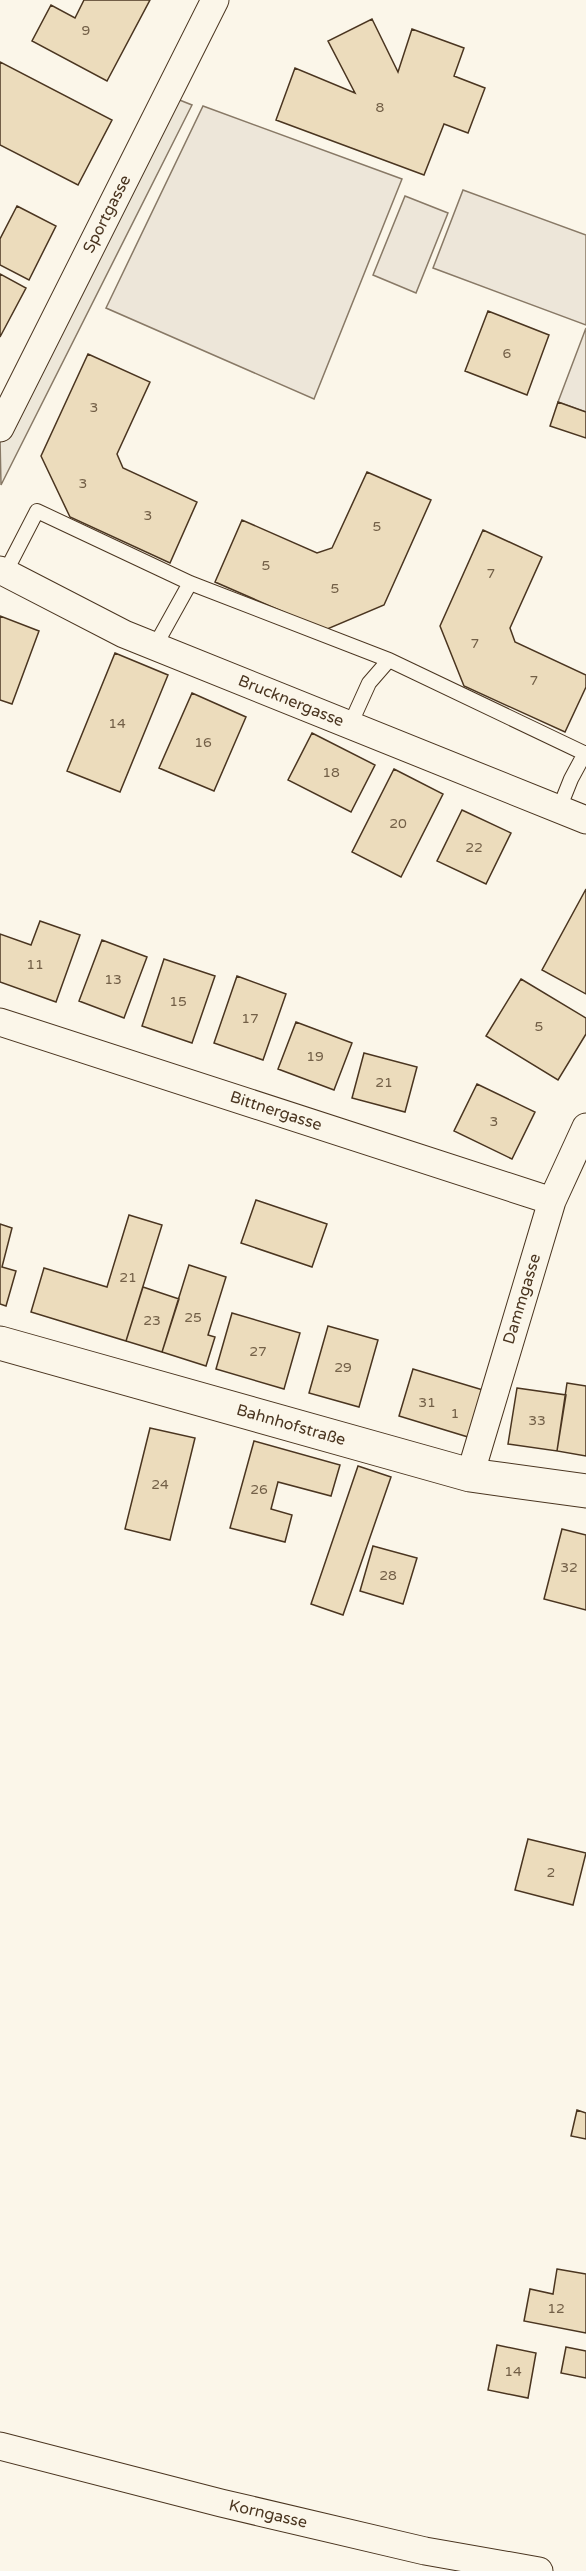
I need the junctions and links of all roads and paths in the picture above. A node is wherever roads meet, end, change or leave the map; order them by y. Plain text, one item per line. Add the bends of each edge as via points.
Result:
1 (215, 0) edge
2 (0, 428) edge
3 (2, 571) edge
4 (190, 583) junction
5 (155, 646) junction
6 (389, 660) junction
7 (350, 725) junction
8 (585, 753) edge
9 (559, 809) junction
10 (586, 820) edge
11 (0, 1022) edge
12 (586, 1128) edge
13 (552, 1201) junction
14 (0, 1343) edge
15 (470, 1475) junction
16 (586, 1491) edge
17 (0, 2446) edge
18 (539, 2571) edge

1 - 2 street, Sportgasse
3 - 4 lane via 37,511
3 - 5 street, Brucknergasse
4 - 5 lane
4 - 6 lane
5 - 7 street, Brucknergasse
6 - 7 lane via 369,683
6 - 8 lane
7 - 9 street, Brucknergasse
8 - 9 lane
9 - 10 street, Brucknergasse
11 - 13 street, Bittnergasse
12 - 13 street, Dammgasse
13 - 15 street, Dammgasse
14 - 15 street, Bahnhofstraße
15 - 16 street, Bahnhofstraße
17 - 18 street, Korngasse via 403,2546

